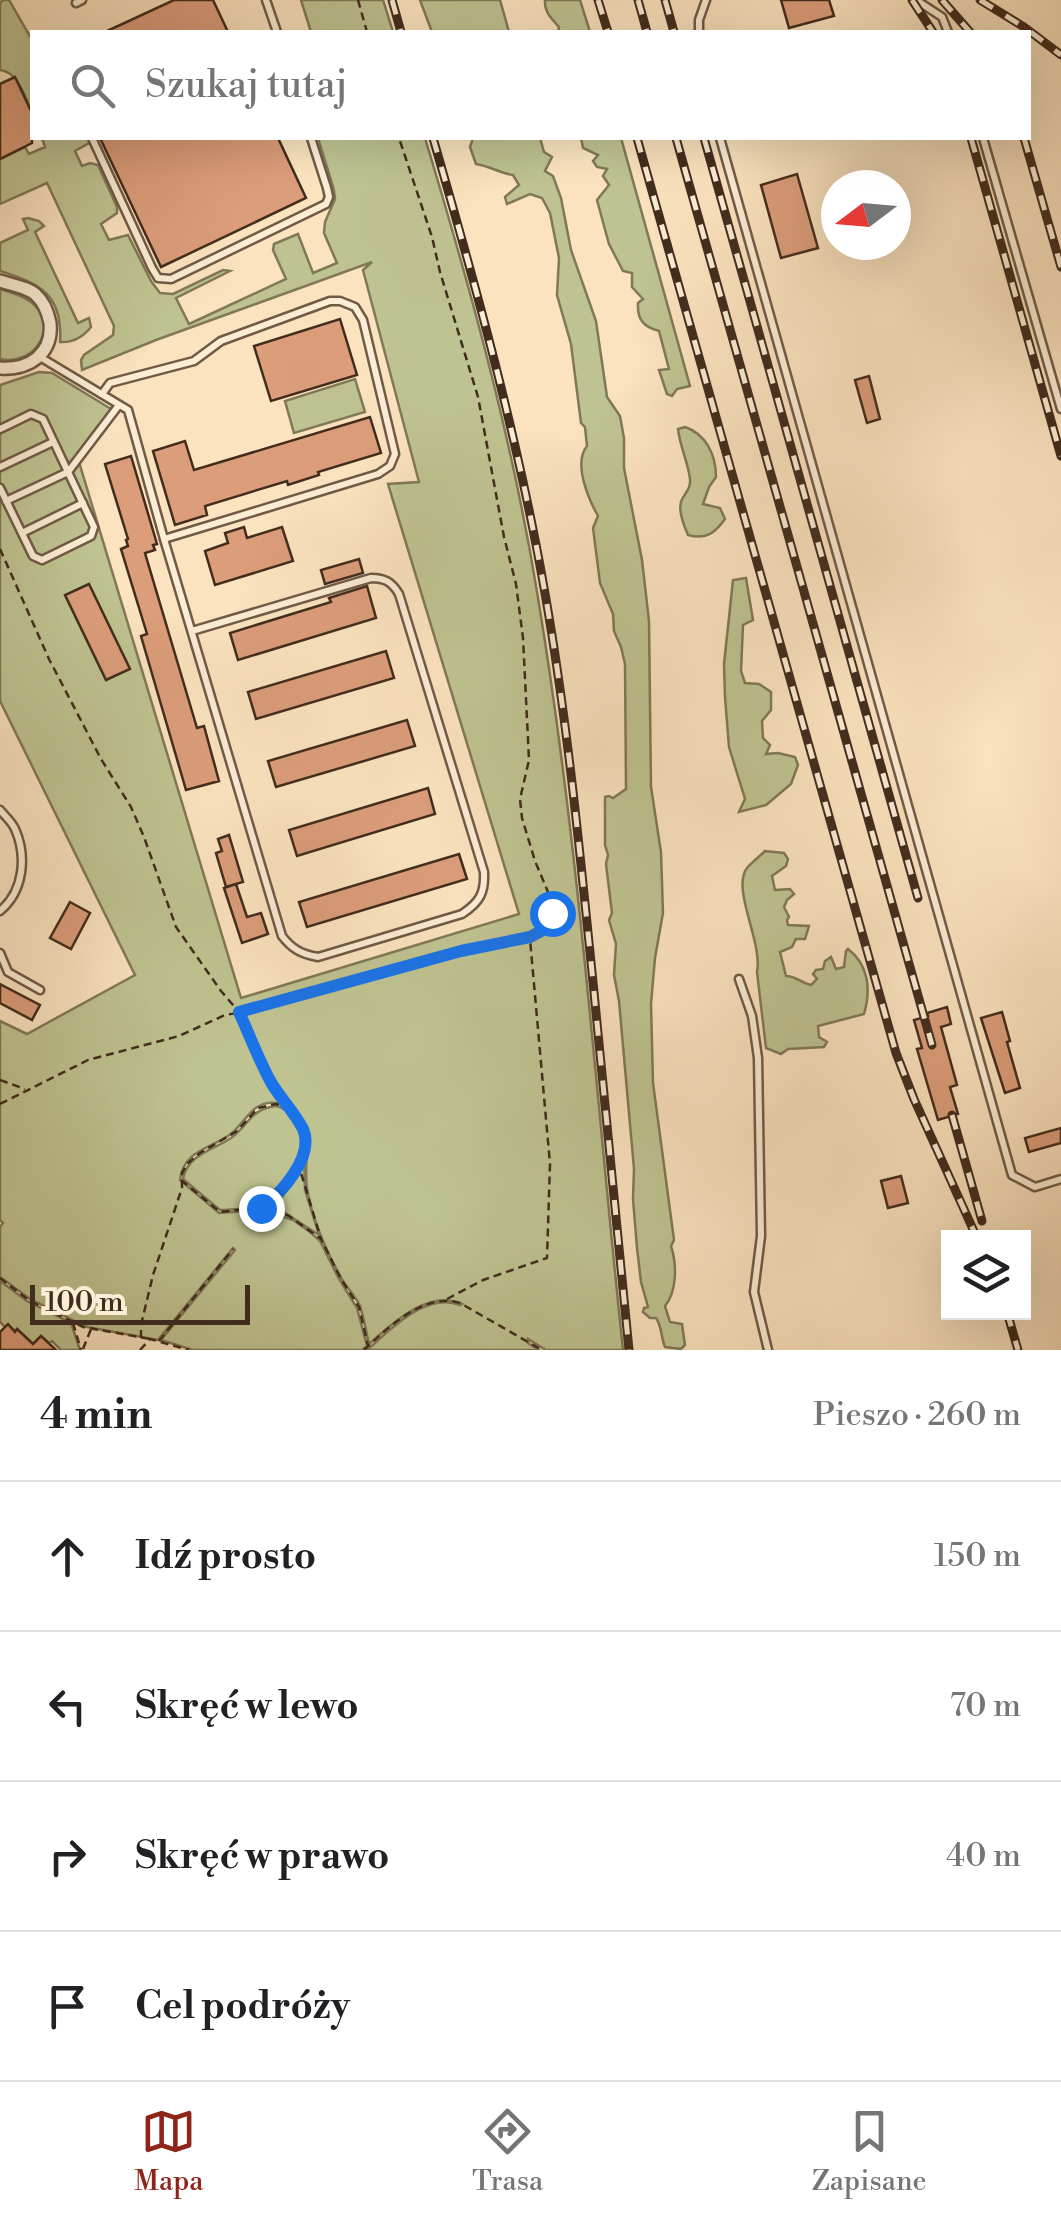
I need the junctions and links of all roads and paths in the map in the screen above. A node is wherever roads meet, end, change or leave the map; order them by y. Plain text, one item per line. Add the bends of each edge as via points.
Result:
1 (266, 0) edge
2 (358, 0) edge
3 (706, 0) edge
4 (916, 0) edge
5 (276, 30) edge
6 (366, 30) edge
7 (699, 30) edge
8 (947, 30) edge
9 (93, 140) edge
10 (312, 140) edge
11 (400, 140) edge
12 (721, 140) edge
13 (984, 140) edge
14 (0, 280) edge
15 (40, 357) junction
16 (0, 368) edge
17 (102, 394) junction
18 (119, 405) junction
19 (1061, 409) edge
20 (0, 429) edge
21 (54, 441) junction
22 (0, 467) edge
23 (68, 472) junction
24 (0, 488) edge
25 (6, 502) junction
26 (82, 503) junction
27 (22, 533) junction
28 (164, 538) junction
29 (0, 549) edge
30 (192, 631) junction
31 (0, 810) edge
32 (0, 910) edge
33 (530, 937) junction
34 (0, 953) edge
35 (738, 978) dead end
36 (40, 990) dead end
37 (239, 1012) junction
38 (0, 1080) edge
39 (26, 1090) junction
40 (0, 1104) edge
41 (287, 1108) junction
42 (298, 1163) junction
43 (1061, 1179) edge
44 (181, 1180) junction
45 (261, 1208) junction
46 (321, 1240) junction
47 (234, 1249) dead end
48 (0, 1278) edge
49 (447, 1299) junction
50 (73, 1322) junction
51 (91, 1329) junction
52 (141, 1338) junction
53 (150, 1339) junction
54 (159, 1341) junction
55 (366, 1348) edge
56 (82, 1350) edge
57 (140, 1350) edge
58 (189, 1350) edge
59 (542, 1350) edge
60 (768, 1350) edge

1 - 5 lane
2 - 6 path
3 - 7 lane
4 - 8 lane via 942,17
9 - 10 lane via 152,268 164,280 326,204 328,188
11 - 33 path via 478,397 516,584 529,760 522,818 552,913
12 - 43 lane via 1012,1175 1035,1187
13 - 19 lane
14 - 15 street via 34,292 44,304 50,332
15 - 16 street
15 - 17 lane
17 - 18 lane
17 - 28 lane via 110,383 194,361 221,342 330,301 349,303 360,313 395,454 390,466
18 - 23 lane
18 - 28 lane via 128,410
20 - 21 lane via 30,414 43,419
21 - 22 lane
21 - 23 lane
23 - 25 lane
23 - 26 lane
24 - 25 lane
25 - 27 lane
26 - 27 lane
26 - 27 lane via 94,528 75,544 42,560
28 - 30 lane
29 - 37 path via 49,659 131,807 176,927
30 - 30 lane via 371,578 394,586 484,872 485,890 476,905 318,957 290,946
31 - 32 lane via 14,826 23,858 20,882
33 - 37 path
33 - 49 path via 550,1164 547,1258
34 - 36 lane via 8,972
35 - 60 lane via 758,1058 760,1236 754,1292
37 - 39 path via 88,1060
37 - 41 path
38 - 39 path
39 - 40 path
41 - 42 path via 306,1139
41 - 44 path via 258,1108 228,1138 188,1162
42 - 45 path
42 - 46 path
44 - 45 path via 220,1212
44 - 52 path
45 - 46 path via 289,1216
46 - 55 path via 359,1308
47 - 54 path
48 - 50 path
49 - 55 path via 406,1316
49 - 59 path
50 - 51 path
50 - 56 path
51 - 52 path
51 - 56 path
52 - 53 path
53 - 54 path
53 - 57 path
54 - 58 path

